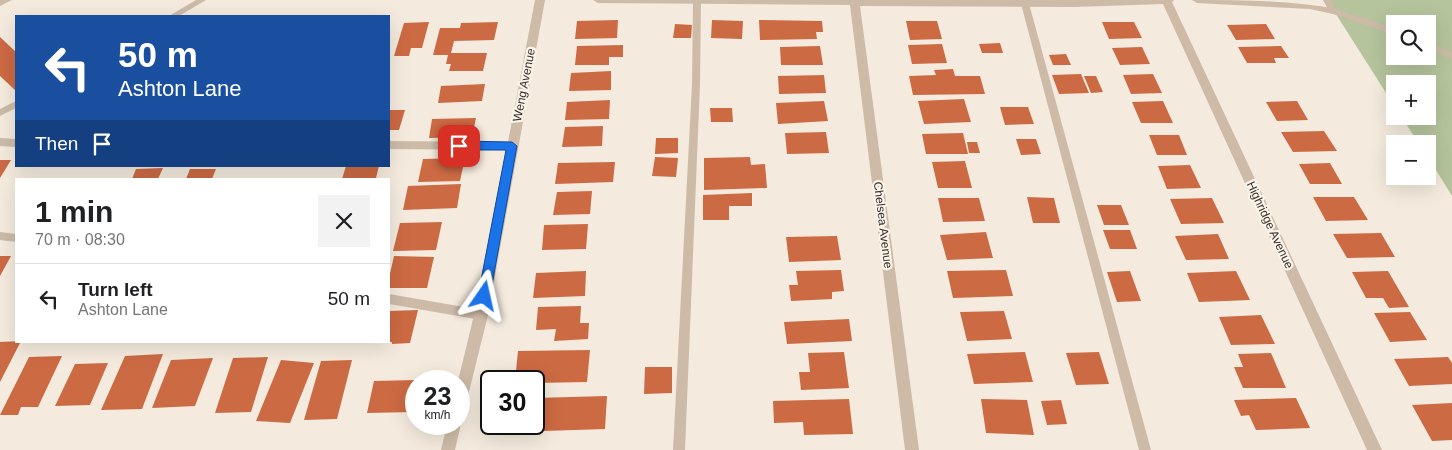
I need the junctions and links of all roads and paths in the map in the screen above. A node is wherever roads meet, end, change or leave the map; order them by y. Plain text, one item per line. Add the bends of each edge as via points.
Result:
1 (6, 0) edge
2 (202, 0) edge
3 (540, 0) edge
4 (598, 0) edge
5 (697, 0) edge
6 (1167, 0) edge
7 (1197, 0) edge
8 (1327, 0) edge
9 (855, 1) edge
10 (1025, 2) edge
11 (0, 3) edge
12 (1334, 11) junction
13 (175, 15) edge
14 (1386, 29) edge
15 (1436, 49) edge
16 (1452, 56) edge
17 (15, 105) edge
18 (0, 113) edge
19 (0, 142) edge
20 (15, 143) edge
21 (390, 145) edge
22 (512, 146) junction
23 (0, 236) edge
24 (15, 238) edge
25 (390, 300) edge
26 (480, 314) junction
27 (467, 370) edge
28 (451, 435) edge
29 (448, 450) edge
30 (679, 450) edge
31 (912, 450) edge
32 (1145, 450) edge
33 (1374, 450) edge

1 - 11 street
2 - 13 lane
3 - 22 street, Weng Avenue
4 - 5 street
5 - 9 street
5 - 30 lane
6 - 10 street
6 - 33 street, Highridge Avenue
7 - 12 street via 1310,6
8 - 12 lane
9 - 10 street
9 - 31 street, Chelsea Avenue
10 - 32 lane
12 - 14 lane
15 - 16 lane
17 - 18 lane
19 - 20 street
21 - 22 street
22 - 26 street, Weng Avenue
23 - 24 lane
25 - 26 lane
26 - 27 street, Weng Avenue
28 - 29 street

